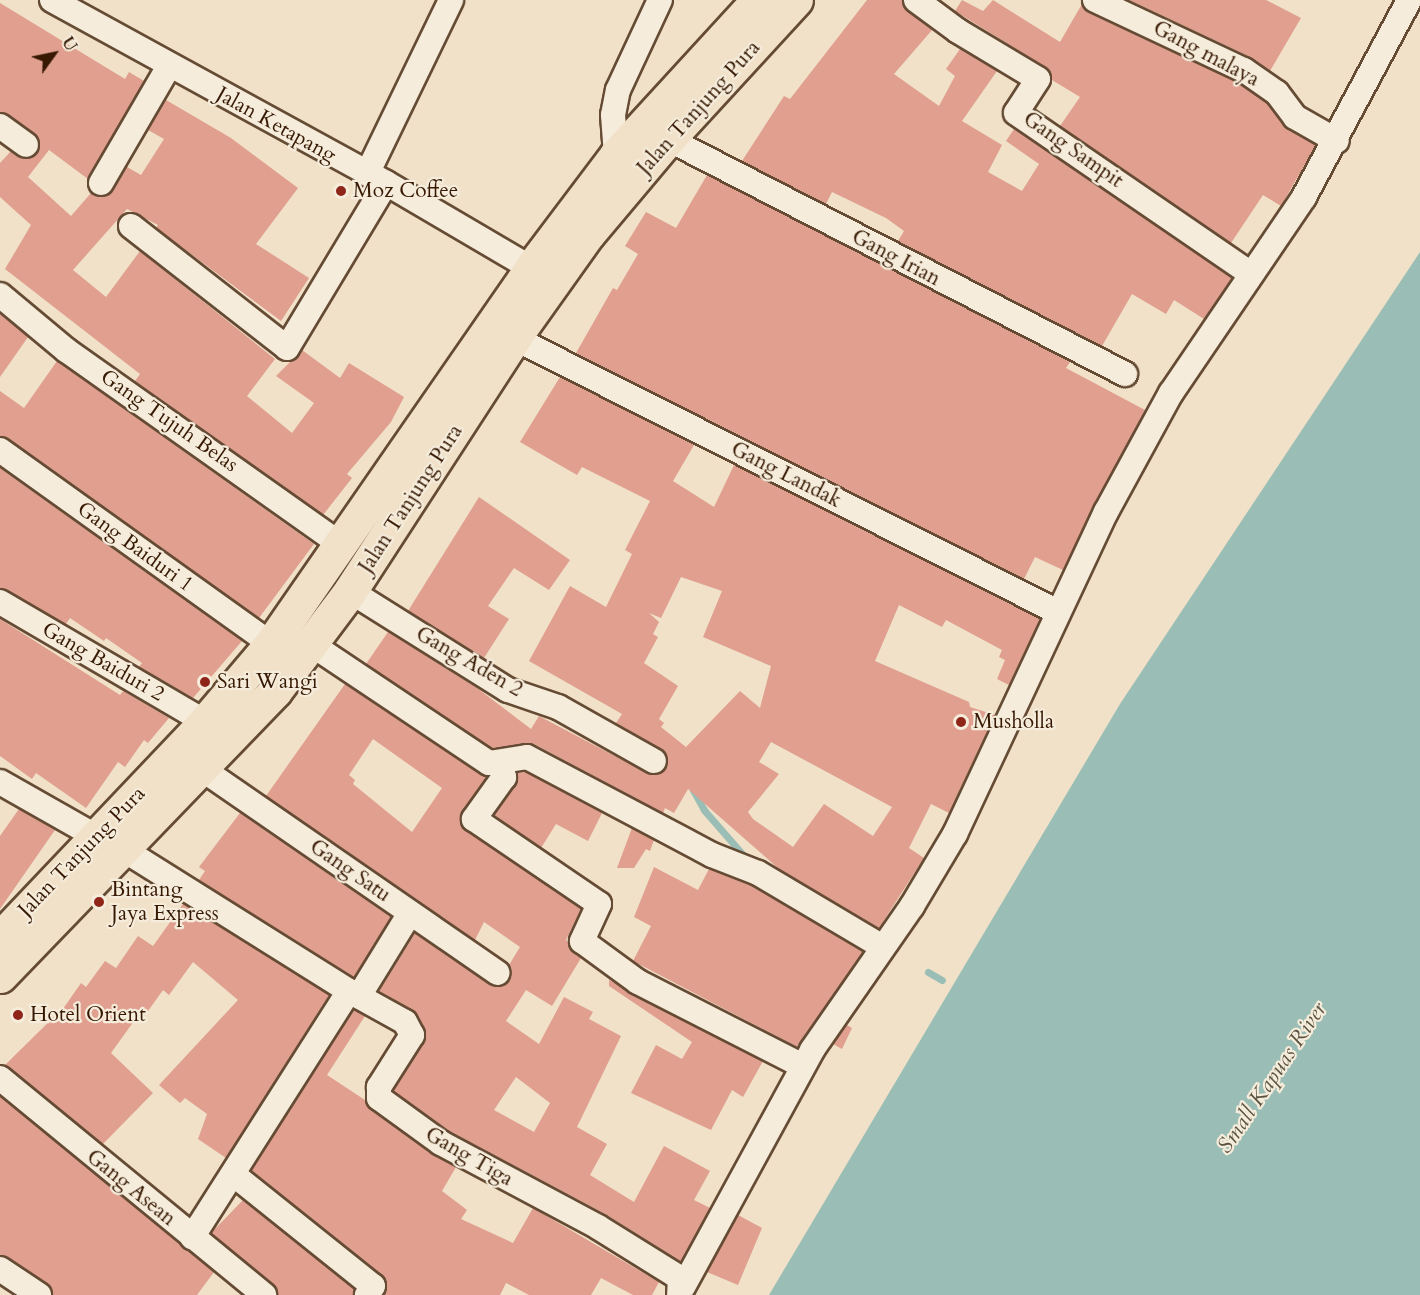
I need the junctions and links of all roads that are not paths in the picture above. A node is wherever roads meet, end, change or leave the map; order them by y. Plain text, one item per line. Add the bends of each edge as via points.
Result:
1 (52, 0) edge
2 (451, 0) edge
3 (660, 0) edge
4 (758, 0) edge
5 (796, 0) edge
6 (916, 0) edge
7 (1095, 0) edge
8 (1410, 0) edge
9 (169, 66) junction
10 (0, 126) edge
11 (668, 139) junction
12 (1337, 141) junction
13 (26, 145) dead end
14 (616, 155) junction
15 (377, 179) junction
16 (101, 183) dead end
17 (131, 226) dead end
18 (531, 268) junction
19 (1251, 274) junction
20 (0, 294) edge
21 (514, 338) junction
22 (1125, 375) dead end
23 (461, 396) junction
24 (0, 450) edge
25 (340, 544) junction
26 (350, 591) junction
27 (0, 602) edge
28 (1058, 612) junction
29 (271, 644) junction
30 (311, 644) junction
31 (205, 722) junction
32 (654, 761) dead end
33 (500, 763) junction
34 (202, 769) junction
35 (0, 782) edge
36 (108, 842) junction
37 (410, 913) junction
38 (0, 938) edge
39 (874, 942) dead end
40 (498, 973) dead end
41 (0, 976) edge
42 (354, 994) junction
43 (803, 1066) junction
44 (0, 1078) edge
45 (232, 1174) junction
46 (192, 1237) junction
47 (0, 1269) edge
48 (681, 1291) edge
49 (376, 1292) edge
50 (39, 1295) edge
51 (264, 1295) edge

1 - 9 street, Jalan Ketapang
2 - 15 street
3 - 14 street via 618,90 613,115
4 - 14 highway, Jalan Tanjung Pura
5 - 11 highway, Jalan Tanjung Pura
6 - 19 street, Gang Sampit via 958,31 1038,79 1016,113
7 - 12 street, Gang malaya via 1244,70 1277,93 1295,117
8 - 12 street
9 - 15 street, Jalan Ketapang
9 - 16 street
10 - 13 street
11 - 21 highway, Jalan Tanjung Pura via 588,234
11 - 22 street, Gang Irian
12 - 19 street
14 - 18 highway, Jalan Tanjung Pura
15 - 17 street via 287,348
15 - 18 street, Jalan Ketapang
18 - 23 highway, Jalan Tanjung Pura
19 - 28 street via 1171,393 1106,512
20 - 25 street, Gang Tujuh Belas via 66,350
21 - 23 highway, Jalan Tanjung Pura
21 - 28 street, Gang Landak
23 - 25 highway, Jalan Tanjung Pura
23 - 26 highway, Jalan Tanjung Pura
24 - 29 street, Gang Baiduri 1
25 - 29 highway, Jalan Tanjung Pura
26 - 30 highway, Jalan Tanjung Pura
26 - 32 street, Gang Aden 2 via 508,690 558,707
27 - 31 street, Gang Baiduri 2
28 - 43 street via 956,834
29 - 31 highway, Jalan Tanjung Pura
30 - 33 street via 489,763
30 - 34 highway, Jalan Tanjung Pura via 275,691
31 - 36 highway, Jalan Tanjung Pura
33 - 39 street via 526,757 712,855 750,868
33 - 43 street via 504,777 474,819 599,904 582,941 638,982
34 - 36 highway, Jalan Tanjung Pura
34 - 37 street, Gang Satu
35 - 36 street, Gang Tiga
36 - 38 highway, Jalan Tanjung Pura
36 - 41 highway, Jalan Tanjung Pura
36 - 42 street, Gang Tiga
37 - 40 street, Gang Satu
37 - 42 street
42 - 45 street
42 - 48 street, Gang Tiga via 405,1022 412,1035 377,1090 384,1102 441,1143 598,1227 680,1278
43 - 48 street
44 - 46 street, Gang Asean
45 - 46 street
45 - 49 street
46 - 51 street, Gang Asean
47 - 50 street

